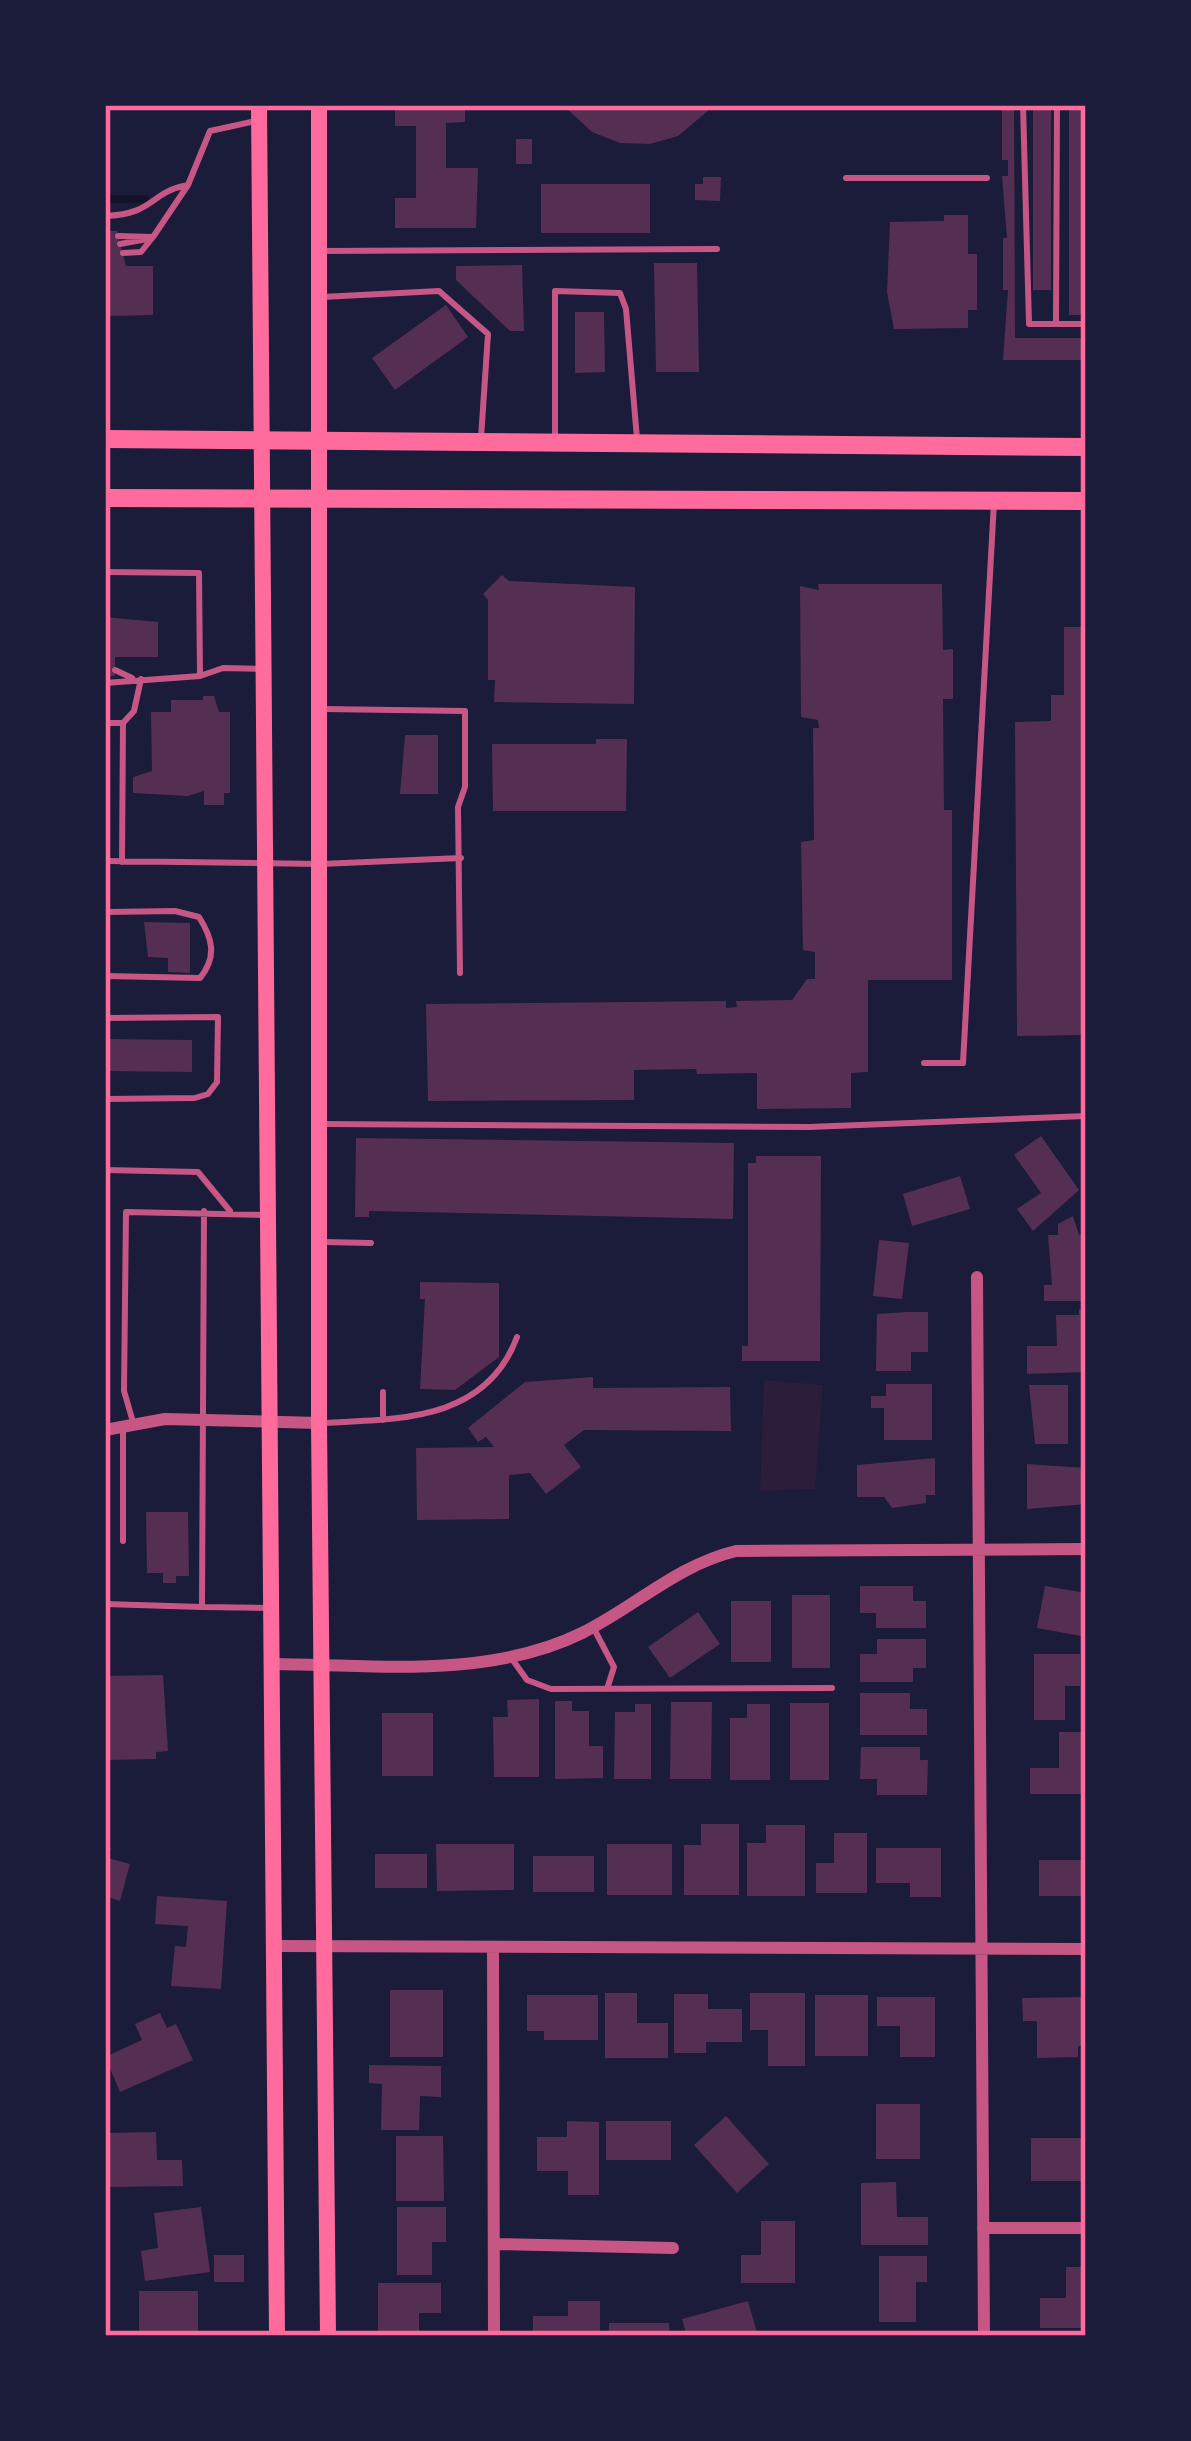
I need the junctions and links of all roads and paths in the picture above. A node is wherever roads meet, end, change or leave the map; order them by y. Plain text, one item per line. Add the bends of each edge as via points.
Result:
1 (319, 105) edge
2 (1023, 105) edge
3 (1057, 105) edge
4 (259, 113) edge
5 (846, 178) dead end
6 (987, 178) dead end
7 (188, 185) junction
8 (105, 216) edge
9 (151, 237) junction
10 (717, 249) dead end
11 (320, 250) junction
12 (320, 297) junction
13 (1056, 324) junction
14 (1086, 324) edge
15 (105, 439) edge
16 (262, 439) junction
17 (320, 440) junction
18 (481, 442) junction
19 (555, 442) junction
20 (637, 442) junction
21 (1086, 447) edge
22 (105, 498) edge
23 (262, 500) junction
24 (321, 500) junction
25 (1086, 501) edge
26 (994, 502) junction
27 (105, 572) edge
28 (265, 669) junction
29 (115, 670) dead end
30 (200, 676) junction
31 (136, 678) junction
32 (105, 683) edge
33 (320, 709) junction
34 (105, 723) edge
35 (123, 723) junction
36 (461, 858) junction
37 (266, 860) junction
38 (105, 861) edge
39 (122, 862) junction
40 (320, 864) junction
41 (105, 912) edge
42 (460, 973) dead end
43 (105, 976) edge
44 (105, 1018) edge
45 (924, 1063) dead end
46 (105, 1099) edge
47 (1086, 1116) edge
48 (319, 1124) junction
49 (105, 1171) edge
50 (230, 1210) junction
51 (204, 1211) junction
52 (271, 1216) junction
53 (319, 1241) junction
54 (371, 1243) dead end
55 (977, 1277) dead end
56 (518, 1337) dead end
57 (382, 1392) dead end
58 (204, 1420) junction
59 (382, 1420) junction
60 (273, 1423) junction
61 (319, 1423) junction
62 (129, 1424) junction
63 (105, 1430) edge
64 (124, 1540) dead end
65 (976, 1547) junction
66 (1086, 1549) edge
67 (105, 1604) edge
68 (202, 1607) junction
69 (273, 1608) junction
70 (593, 1627) junction
71 (512, 1659) junction
72 (273, 1664) junction
73 (322, 1664) junction
74 (832, 1688) dead end
75 (608, 1689) junction
76 (276, 1946) junction
77 (325, 1946) junction
78 (494, 1947) junction
79 (980, 1949) junction
80 (1086, 1949) edge
81 (983, 2228) junction
82 (1086, 2228) edge
83 (494, 2244) junction
84 (673, 2248) dead end
85 (277, 2336) edge
86 (328, 2336) edge
87 (494, 2336) edge
88 (984, 2336) edge

1 - 11 main road
2 - 13 lane via 1028,324
3 - 13 lane
4 - 7 lane via 210,131
4 - 16 main road
5 - 6 lane
7 - 8 lane via 171,188 139,214
7 - 9 lane
9 - 9 lane via 141,252 120,244
10 - 11 lane
11 - 12 main road
12 - 17 main road
12 - 18 lane via 439,291 488,334
13 - 14 lane
15 - 16 main road
16 - 17 main road
16 - 23 main road
17 - 18 main road
17 - 24 main road
18 - 19 main road
19 - 20 main road
19 - 20 lane via 555,291 606,291 620,293 626,308
20 - 21 main road
22 - 23 main road
23 - 24 main road
23 - 28 main road
24 - 26 main road
24 - 33 main road
25 - 26 main road
26 - 45 lane via 963,1063
27 - 30 lane via 200,573
28 - 30 lane
28 - 37 main road
29 - 31 lane
30 - 31 lane
31 - 32 lane
31 - 35 lane via 134,711
33 - 36 lane via 465,711
33 - 40 main road
34 - 35 lane
35 - 39 lane
36 - 40 lane
36 - 42 lane
37 - 39 lane
37 - 40 lane
37 - 52 main road
38 - 39 lane
40 - 48 main road
41 - 43 lane via 175,911 200,917 211,936 211,964 200,978
44 - 46 lane via 218,1017 217,1082 208,1094
47 - 48 lane via 809,1127
48 - 53 main road
49 - 50 lane via 198,1172
50 - 51 lane
50 - 52 lane
51 - 58 lane
51 - 62 lane via 126,1212
52 - 60 main road
53 - 54 lane
53 - 61 main road
55 - 65 street
56 - 59 lane via 508,1363 444,1413
57 - 59 lane
58 - 60 street
58 - 62 street
58 - 68 lane
59 - 61 lane
60 - 61 street
60 - 69 main road
61 - 73 main road
62 - 63 street
62 - 64 lane
65 - 66 street
65 - 70 street via 736,1551 689,1567
65 - 79 street
67 - 68 lane
68 - 69 lane
69 - 72 main road
70 - 71 street
70 - 75 lane via 614,1667
71 - 73 street
71 - 75 lane via 535,1685
72 - 73 street
72 - 76 main road
73 - 77 main road
74 - 75 lane
76 - 77 street
76 - 85 main road
77 - 78 street
77 - 86 main road
78 - 79 street
78 - 83 street
79 - 80 street
79 - 81 street
81 - 82 street
81 - 88 street
83 - 84 street
83 - 87 street

